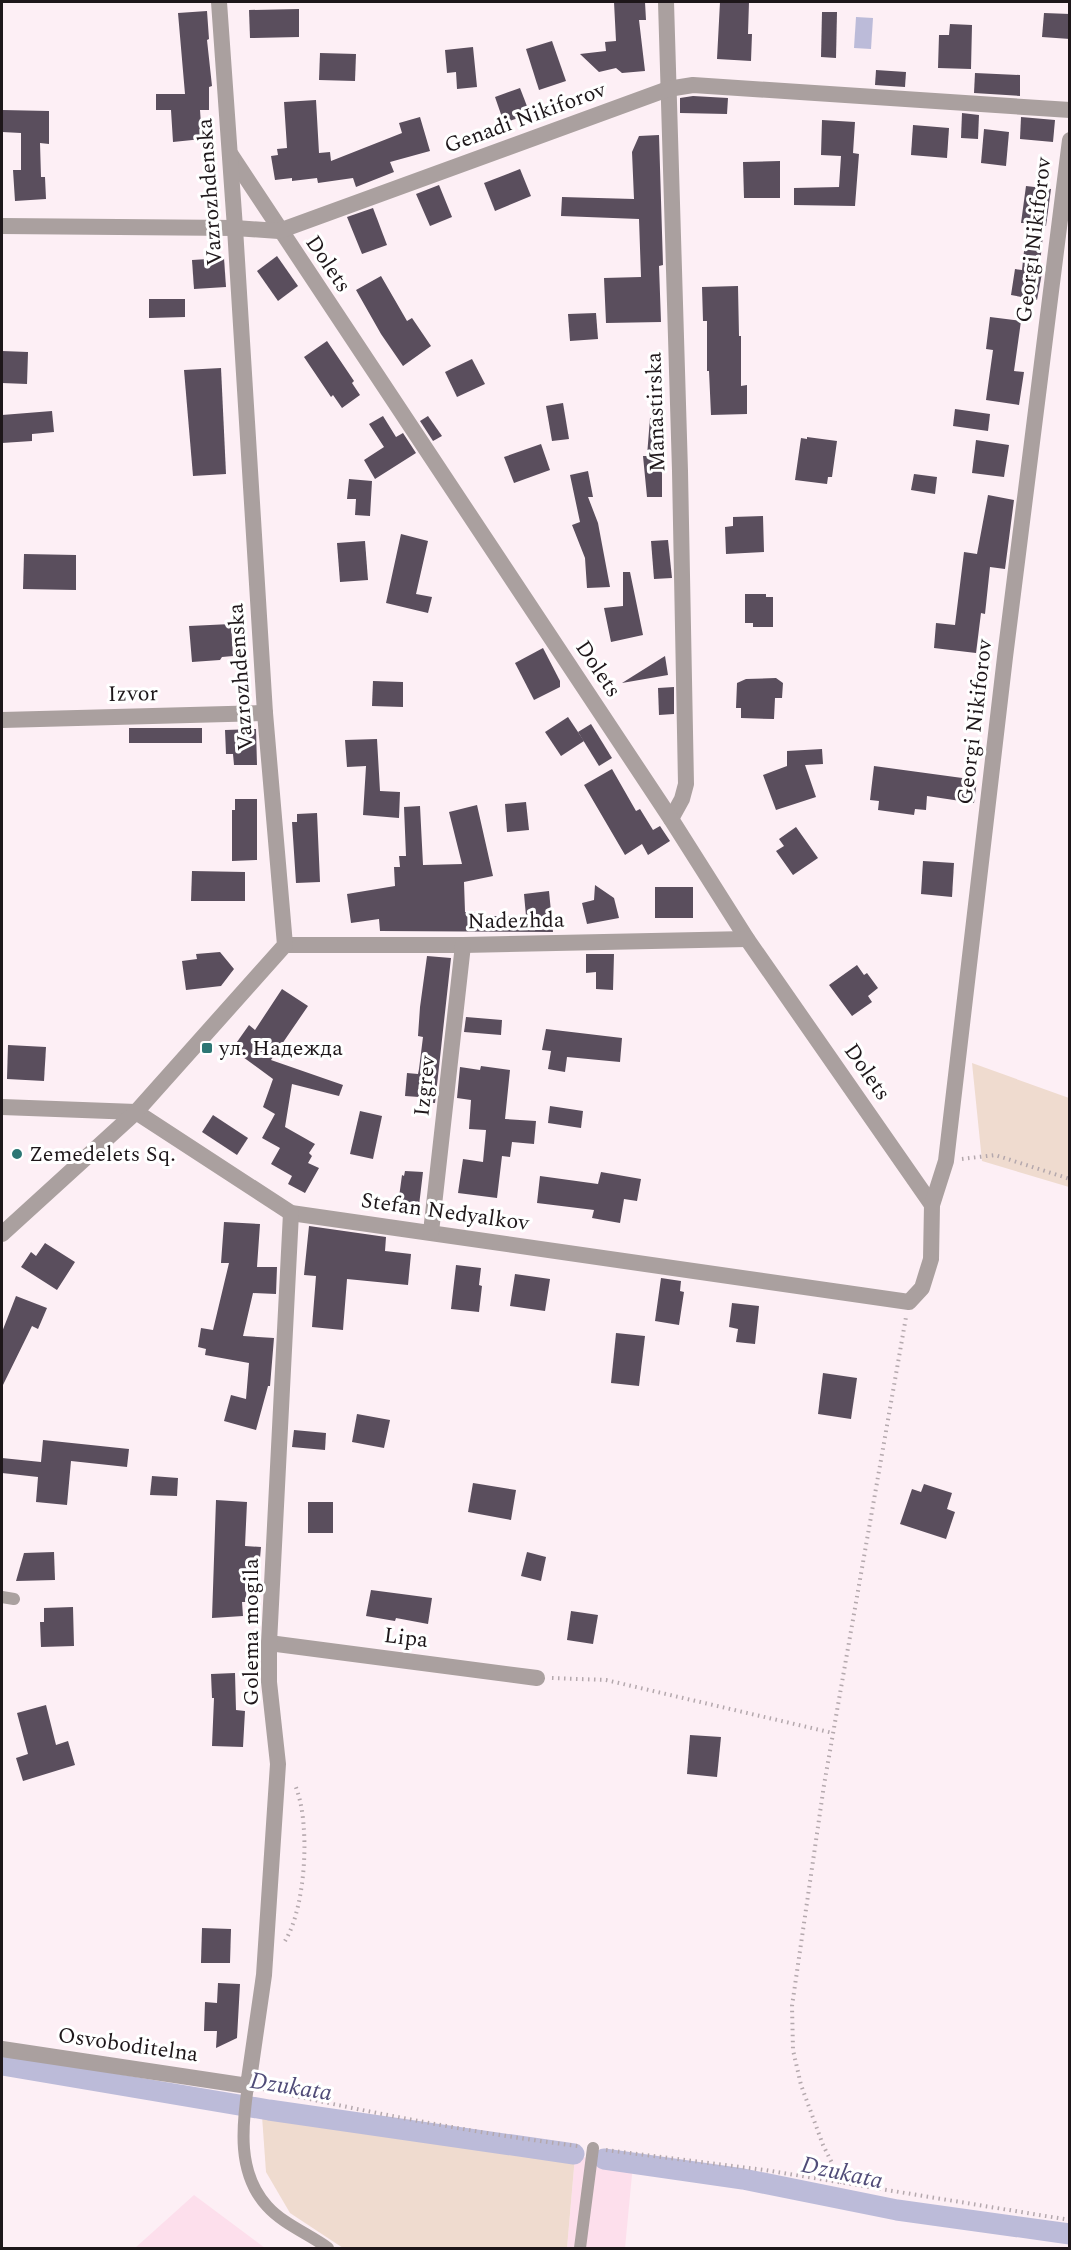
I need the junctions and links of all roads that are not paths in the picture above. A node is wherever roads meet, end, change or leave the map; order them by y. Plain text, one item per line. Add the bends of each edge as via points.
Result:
1 (219, 2) edge
2 (666, 2) edge
3 (668, 89) junction
4 (1070, 110) edge
5 (1070, 140) edge
6 (230, 154) junction
7 (2, 226) edge
8 (235, 228) junction
9 (279, 231) junction
10 (265, 713) junction
11 (2, 720) edge
12 (671, 819) junction
13 (747, 939) junction
14 (285, 945) junction
15 (463, 945) junction
16 (2, 1107) edge
17 (136, 1112) junction
18 (932, 1205) junction
19 (291, 1213) junction
20 (431, 1232) junction
21 (2, 1234) edge
22 (909, 1302) joint
23 (269, 1643) junction
24 (537, 1678) road end
25 (2, 2049) edge
26 (247, 2092) junction
27 (593, 2148) road end
28 (328, 2248) edge
29 (580, 2248) edge

1 - 6 street, Vazrozhdenska
2 - 3 street, Manastirska
3 - 4 street, Genadi Nikiforov via 693,86
3 - 9 street, Genadi Nikiforov
3 - 12 street, Manastirska via 686,784
5 - 18 street, Georgi Nikiforov via 946,1161
6 - 8 street, Vazrozhdenska
6 - 9 street, Dolets
7 - 8 street, Genadi Nikiforov
8 - 9 street, Genadi Nikiforov
8 - 10 street, Vazrozhdenska
9 - 12 street, Dolets
10 - 11 street, Izvor
10 - 14 street, Vazrozhdenska
12 - 13 street, Dolets
13 - 15 street, Nadezhda
13 - 18 street, Dolets
14 - 15 street, Nadezhda
14 - 17 street
15 - 20 street, Izgrev
16 - 17 street
17 - 19 street, Stefan Nedyalkov
17 - 21 street
18 - 22 street, Georgi Nikiforov via 931,1259 922,1288
19 - 20 street, Stefan Nedyalkov
19 - 23 street, Golema mogila
20 - 22 street, Stefan Nedyalkov
23 - 24 street, Lipa
23 - 26 street, Golema mogila via 269,1682 278,1757 264,1975
25 - 26 street, Osvoboditelna
26 - 28 lane via 243,2125 246,2165 253,2185 267,2206
27 - 29 lane

